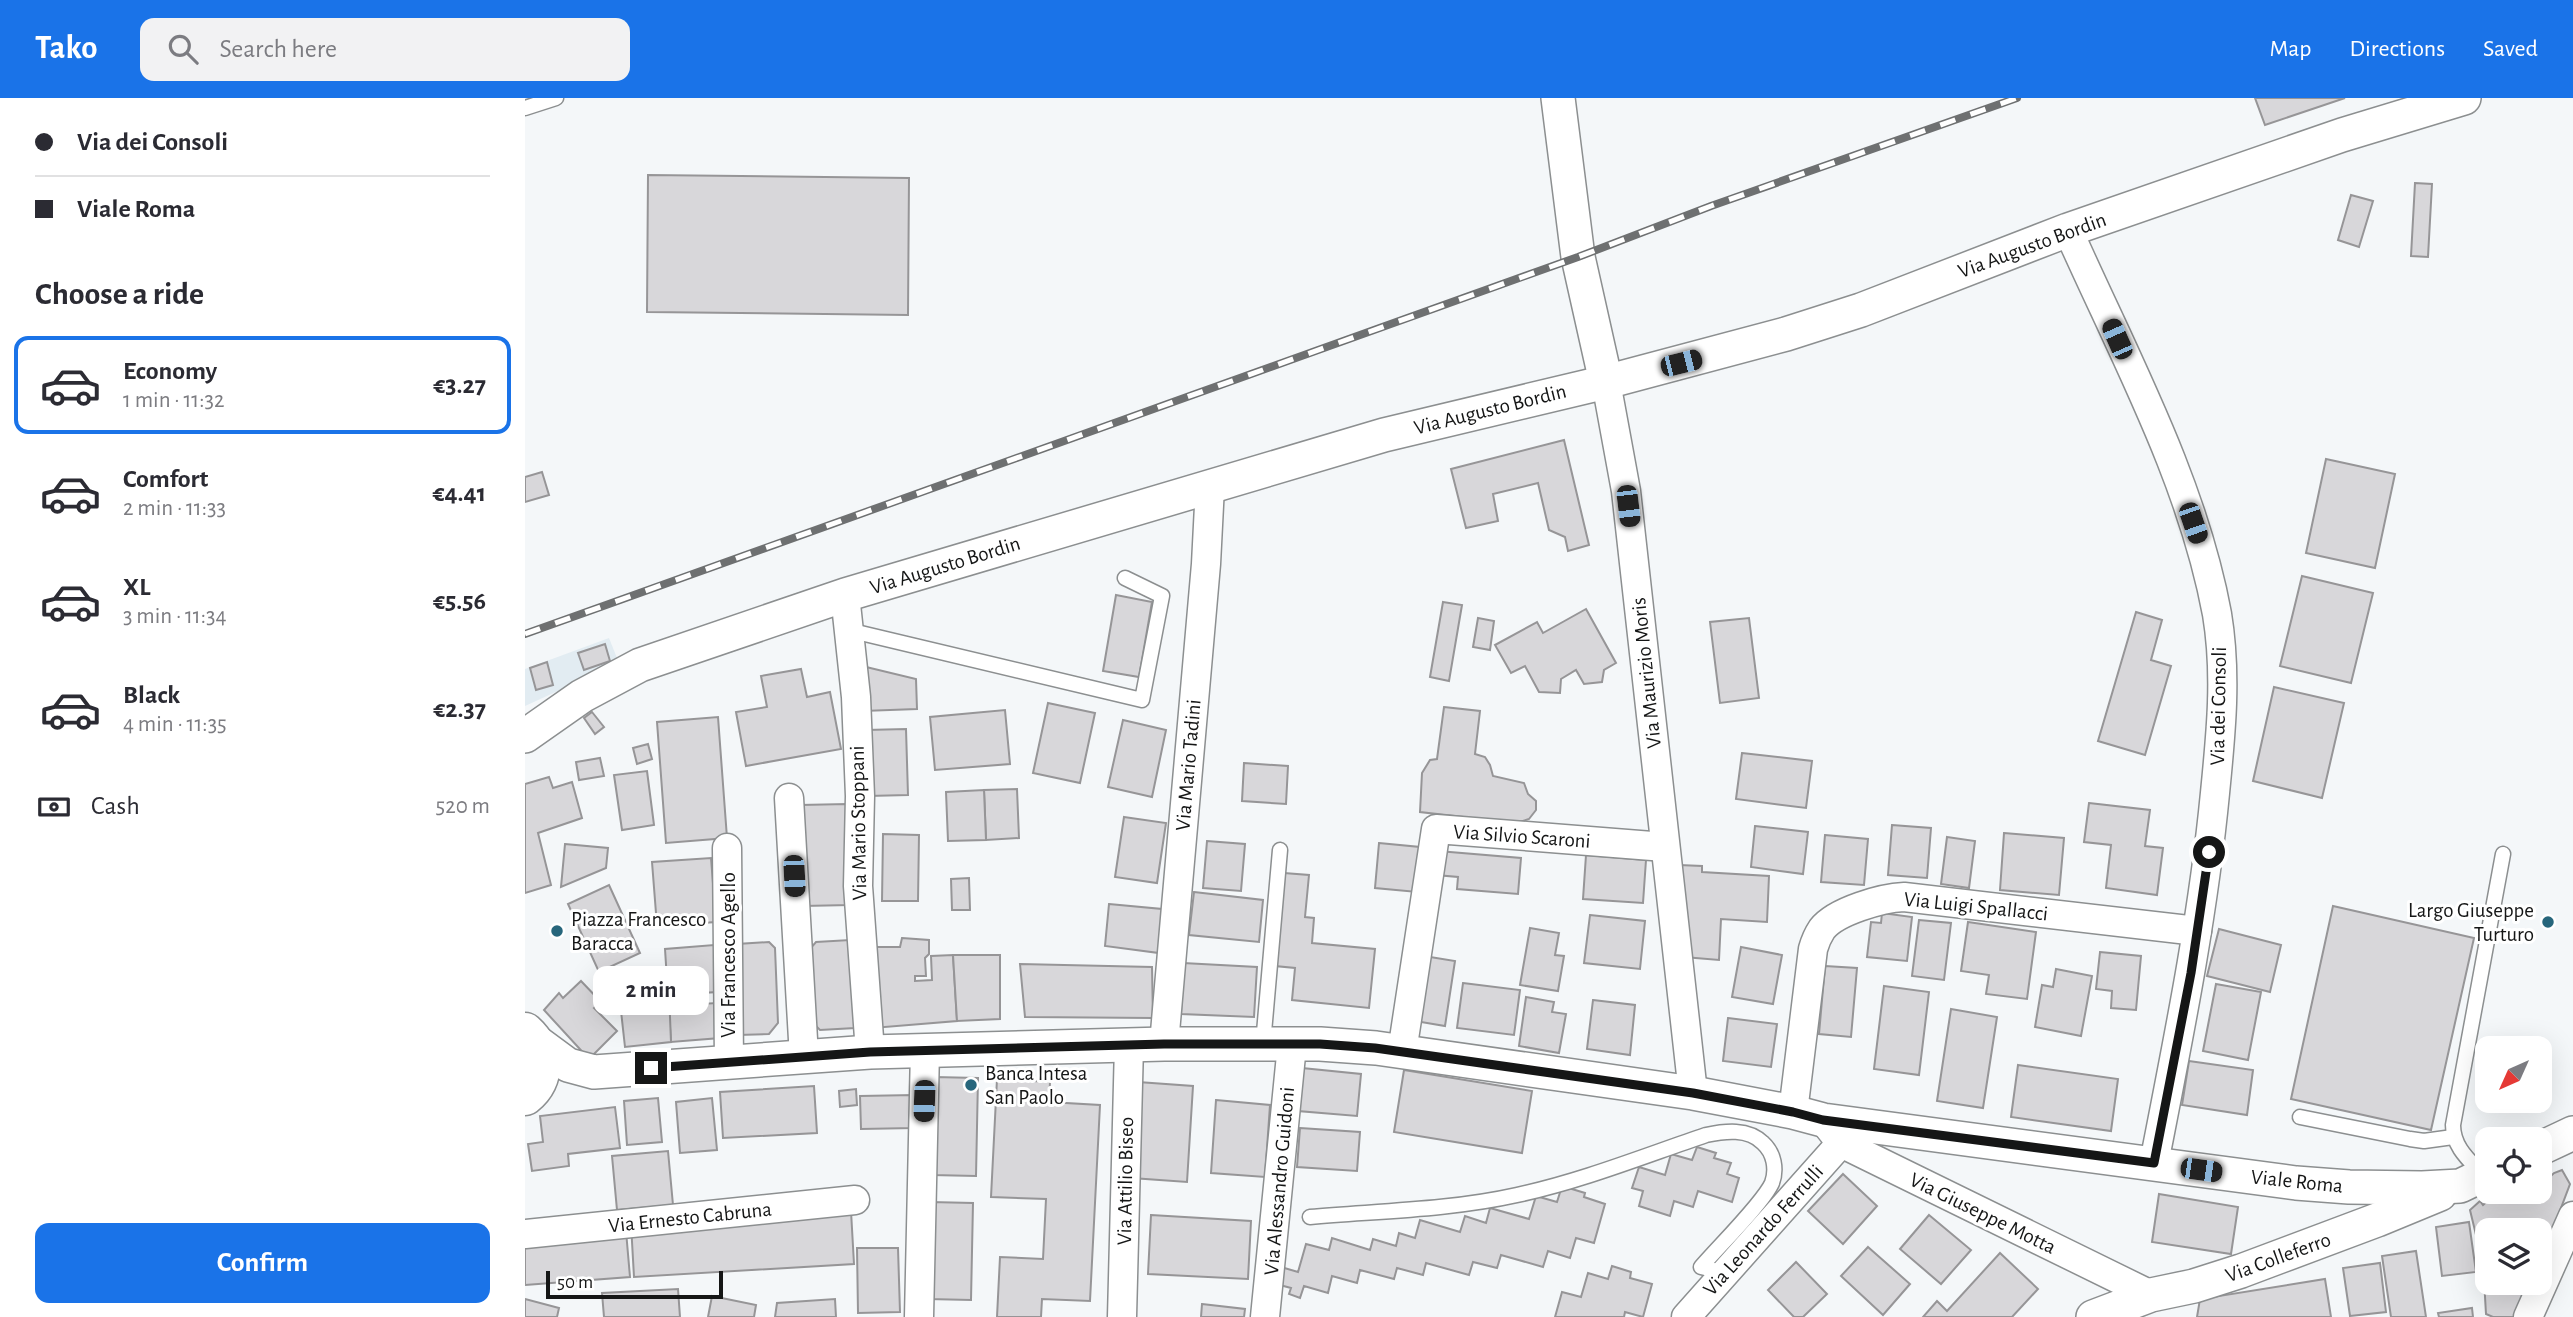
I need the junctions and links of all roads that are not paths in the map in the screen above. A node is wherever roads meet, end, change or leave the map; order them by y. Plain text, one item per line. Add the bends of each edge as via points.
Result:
1 (556, 98) edge
2 (1558, 98) edge
3 (2463, 98) edge
4 (525, 108) edge
5 (2068, 230) junction
6 (1606, 382) junction
7 (1210, 486) junction
8 (1125, 578) dead end
9 (845, 595) junction
10 (848, 630) junction
11 (525, 736) edge
12 (789, 798) dead end
13 (1665, 847) junction
14 (727, 848) dead end
15 (1280, 850) dead end
16 (2503, 854) dead end
17 (2197, 931) junction
18 (528, 1034) edge
19 (1164, 1044) junction
20 (1277, 1044) junction
21 (1129, 1045) junction
22 (925, 1050) junction
23 (870, 1052) junction
24 (1402, 1052) junction
25 (804, 1057) junction
26 (729, 1062) junction
27 (1693, 1093) junction
28 (525, 1096) edge
29 (2300, 1117) dead end
30 (1819, 1125) junction
31 (2573, 1133) edge
32 (2453, 1137) junction
33 (2552, 1143) edge
34 (2154, 1163) junction
35 (2475, 1176) edge
36 (2475, 1178) edge
37 (2475, 1178) edge
38 (855, 1200) dead end
39 (2573, 1216) edge
40 (1310, 1217) dead end
41 (525, 1234) edge
42 (1726, 1273) junction
43 (2151, 1295) junction
44 (1689, 1316) edge
45 (919, 1317) edge
46 (1122, 1317) edge
47 (1265, 1317) edge
48 (2093, 1317) edge
49 (2528, 1317) edge

1 - 4 lane
2 - 6 street, Via Maurizio Moris via 1578,257
3 - 5 street, Via Augusto Bordin
5 - 6 street, Via Augusto Bordin via 1824,322
5 - 17 street, Via dei Consoli via 2178,479 2217,615 2222,722
6 - 7 street, Via Augusto Bordin via 1384,435
6 - 13 street, Via Maurizio Moris via 1626,491
7 - 9 street, Via Augusto Bordin
7 - 19 street, Via Mario Tadini
8 - 10 lane via 1162,596 1142,700
9 - 10 street, Via Mario Stoppani
9 - 11 street, Via Augusto Bordin via 640,665 582,696
10 - 23 street, Via Mario Stoppani via 856,697 858,886
12 - 25 street
13 - 24 street, Via Silvio Scaroni via 1436,829
13 - 27 street, Via Maurizio Moris
14 - 26 street, Via Francesco Agello
15 - 20 lane
16 - 32 lane
17 - 30 street, Via Luigi Spallacci via 1904,897 1836,917 1821,930 1813,949
17 - 34 street, Via dei Consoli
18 - 26 street, Viale Roma via 568,1065 585,1071
18 - 28 main road, Viale Roma via 537,1047 541,1071
19 - 20 street, Viale Roma
19 - 21 street, Viale Roma
20 - 24 street, Viale Roma
20 - 47 street, Via Alessandro Guidoni
21 - 22 street, Viale Roma
21 - 46 street, Via Attilio Biseo
22 - 23 street, Viale Roma
22 - 45 street
23 - 25 street, Viale Roma
24 - 27 street, Viale Roma
25 - 26 street, Viale Roma
27 - 30 street, Viale Roma
29 - 32 lane via 2410,1139
30 - 34 street, Viale Roma
30 - 42 street, Via Leonardo Ferrulli
30 - 43 street, Via Giuseppe Motta
31 - 33 street
32 - 35 lane
34 - 36 street, Viale Roma via 2349,1187
37 - 43 street, Via Colleferro via 2241,1271
38 - 41 street, Via Ernesto Cabruna
39 - 49 street
40 - 42 lane via 1515,1195 1706,1135 1750,1134 1763,1143 1775,1170 1762,1198 1702,1266
42 - 44 street, Via Leonardo Ferrulli
43 - 48 street, Via Colleferro

